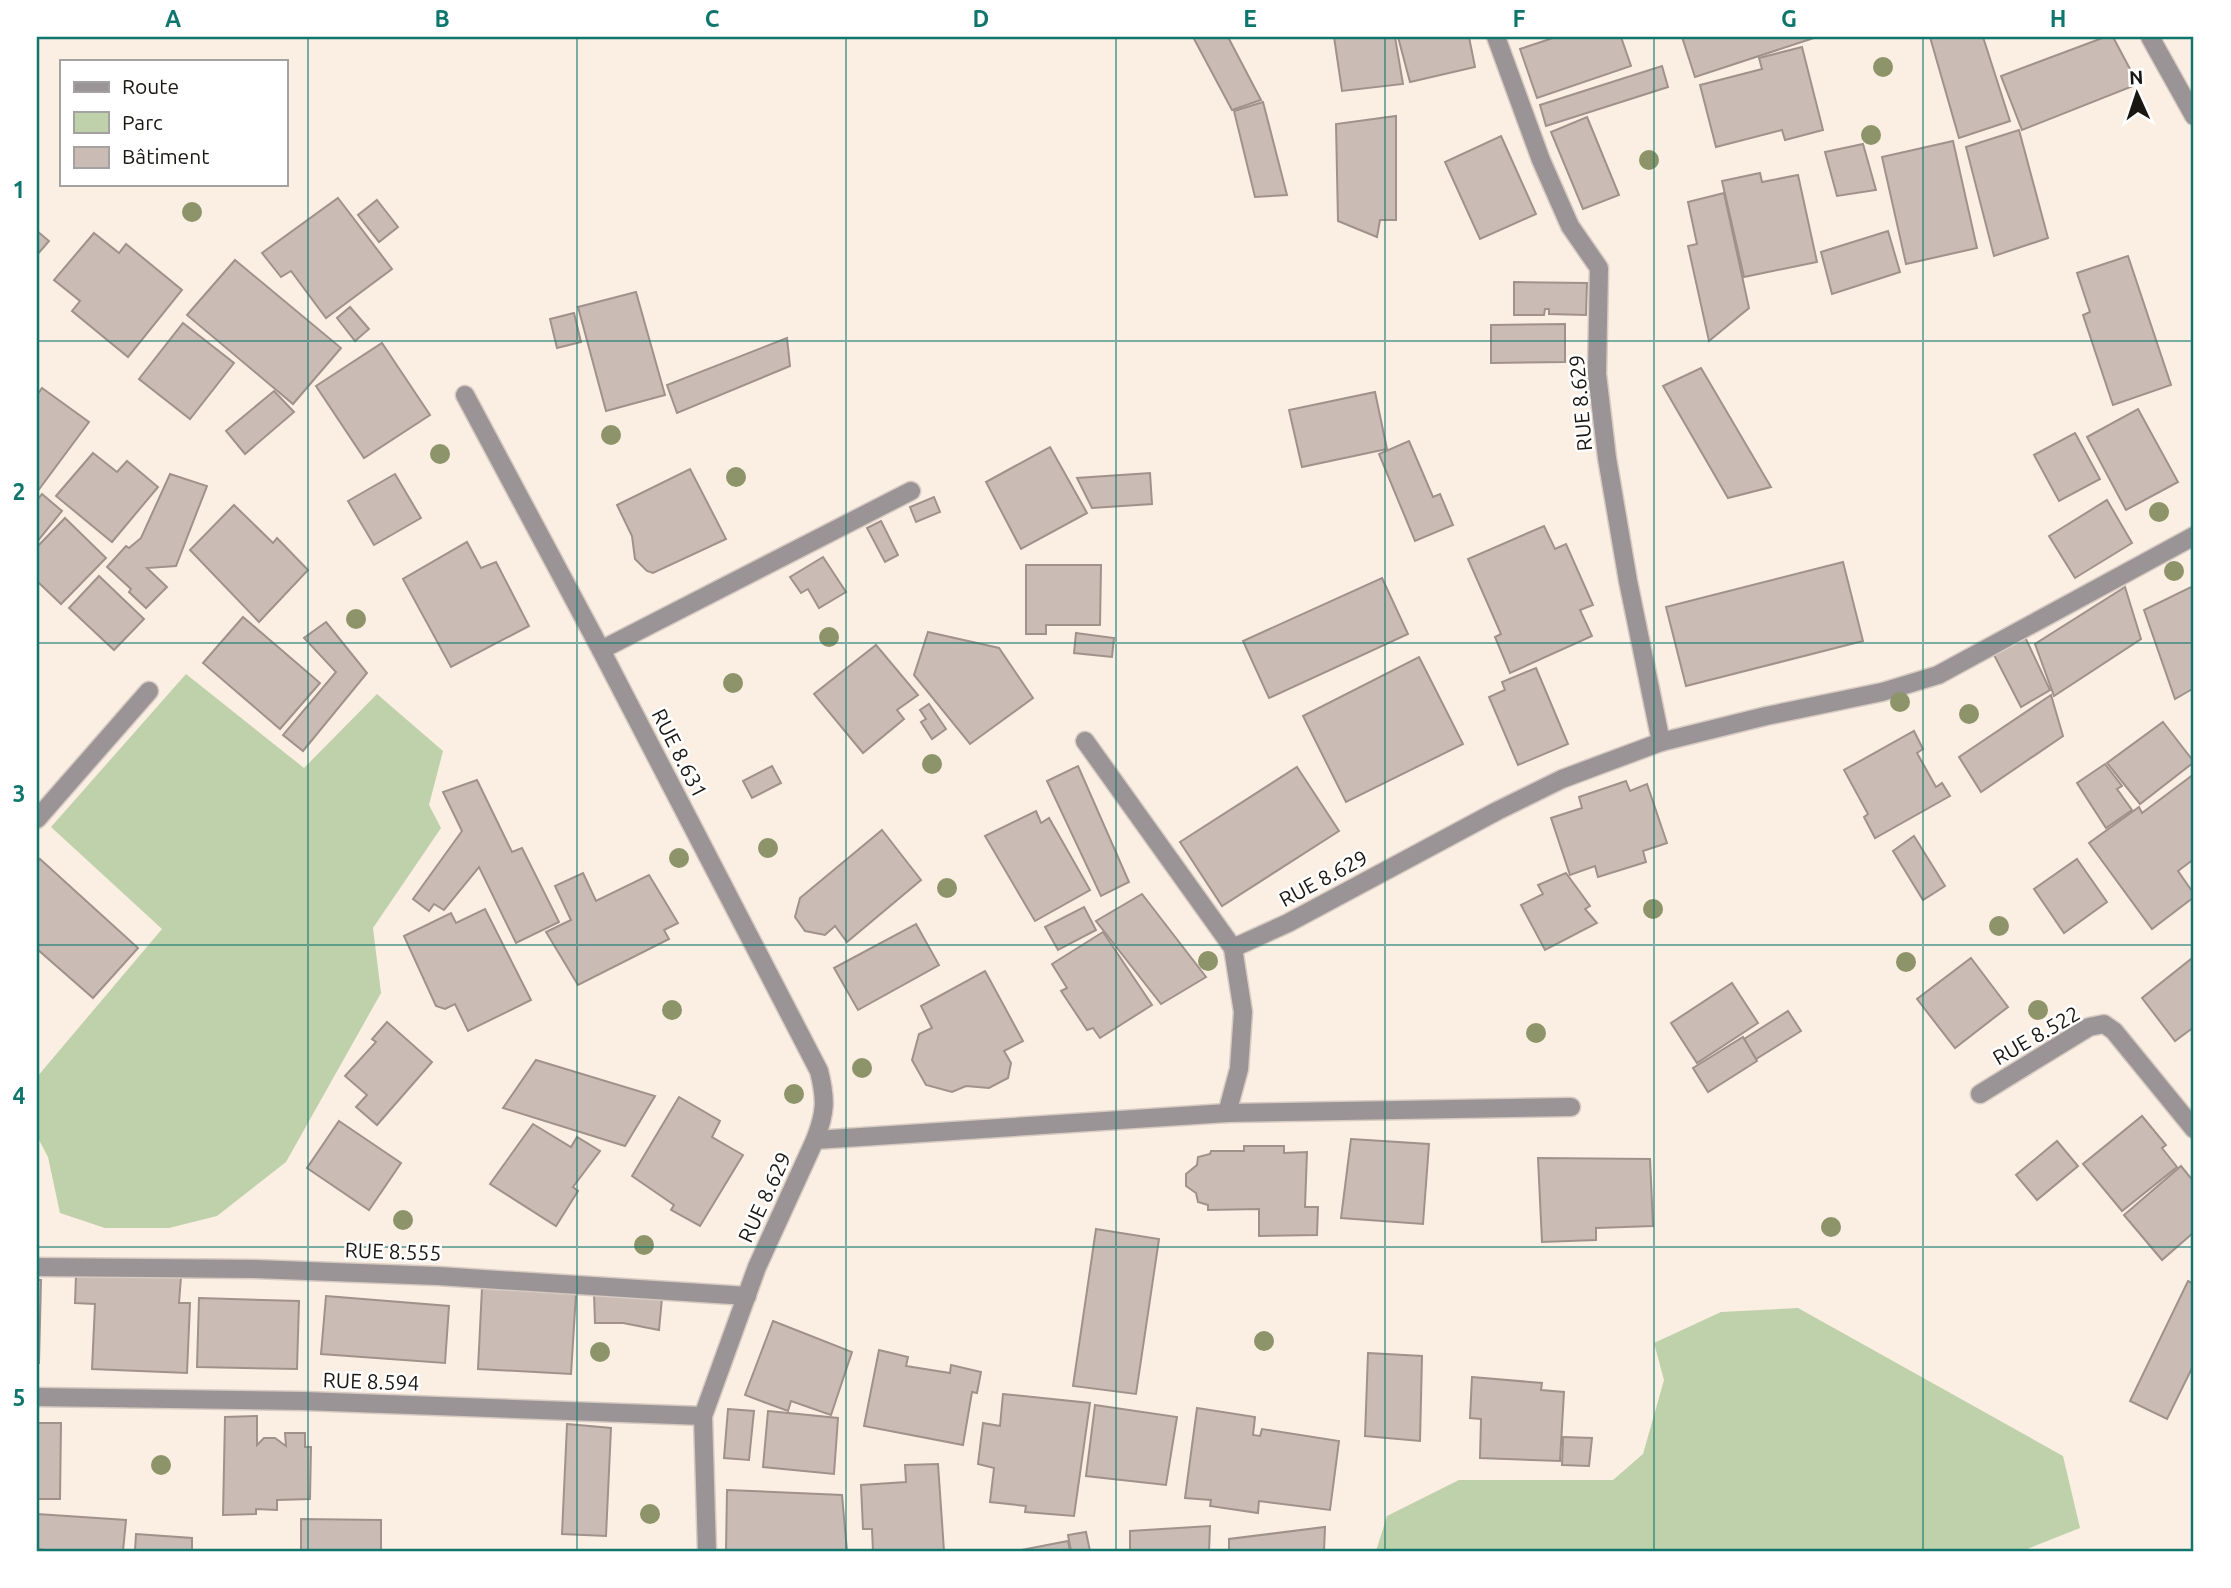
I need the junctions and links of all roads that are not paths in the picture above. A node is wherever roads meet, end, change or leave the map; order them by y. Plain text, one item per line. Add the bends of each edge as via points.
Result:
1 (1496, 37) edge
2 (2150, 37) edge
3 (2194, 116) edge
4 (465, 395) dead end
5 (911, 491) dead end
6 (2194, 536) edge
7 (601, 650) junction
8 (149, 691) dead end
9 (1085, 741) dead end
10 (1661, 742) junction
11 (37, 819) edge
12 (1233, 948) junction
13 (1980, 1094) dead end
14 (1571, 1107) dead end
15 (1227, 1113) junction
16 (2194, 1129) edge
17 (816, 1139) junction
18 (37, 1267) edge
19 (747, 1296) junction
20 (37, 1396) edge
21 (703, 1416) junction
22 (706, 1551) edge

1 - 10 street, RUE 8.629 via 1570,226 1599,268 1597,374 1607,458
2 - 3 street
4 - 7 street, RUE 8.631
5 - 7 street
6 - 10 street, RUE 8.629 via 1937,675 1882,692
7 - 17 street, RUE 8.631 via 819,1071 825,1096
8 - 11 street
9 - 12 street
10 - 12 street, RUE 8.629 via 1562,779
12 - 15 street via 1242,1013 1239,1069
13 - 16 street, RUE 8.522 via 2089,1027 2104,1024
14 - 15 street, RUE 8.629
15 - 17 street, RUE 8.629
17 - 19 street, RUE 8.629
18 - 19 street, RUE 8.555 via 438,1276
19 - 21 street, RUE 8.629
20 - 21 street, RUE 8.594
21 - 22 street, RUE 8.629

